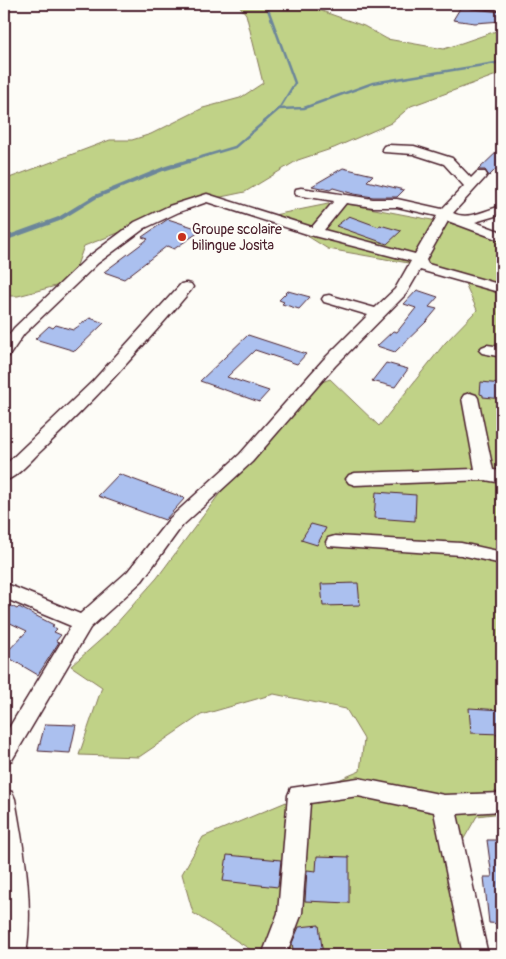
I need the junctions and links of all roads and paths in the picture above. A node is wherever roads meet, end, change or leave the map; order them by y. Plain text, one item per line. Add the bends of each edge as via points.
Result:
1 (472, 4) edge
2 (502, 7) edge
3 (388, 149) dead end
4 (481, 175) dead end
5 (470, 186) junction
6 (301, 192) dead end
7 (343, 198) junction
8 (502, 210) edge
9 (451, 217) junction
10 (315, 232) junction
11 (502, 237) edge
12 (418, 259) junction
13 (186, 287) dead end
14 (502, 289) edge
15 (329, 299) dead end
16 (378, 314) junction
17 (4, 353) edge
18 (470, 398) dead end
19 (4, 476) edge
20 (494, 476) edge
21 (355, 479) dead end
22 (335, 542) dead end
23 (502, 558) edge
24 (4, 590) edge
25 (83, 623) junction
26 (4, 754) edge
27 (4, 798) edge
28 (502, 802) edge
29 (444, 805) junction
30 (10, 929) edge
31 (14, 955) edge
32 (274, 955) edge
33 (476, 955) edge

1 - 2 street
3 - 5 street via 414,150 448,161
4 - 5 street
5 - 9 street
6 - 7 street
7 - 9 street via 397,203
7 - 10 street
8 - 9 street via 478,218
9 - 11 street
9 - 12 street
10 - 12 street
10 - 17 street via 207,198 174,209 140,225 93,260 18,331
12 - 14 street via 423,267
12 - 16 street via 401,291
13 - 19 street via 144,338 87,398
15 - 16 street
16 - 25 street via 328,363 246,458 176,522 135,576
18 - 20 street
20 - 21 street
22 - 23 street via 461,549
24 - 25 street
25 - 26 street
27 - 30 street via 17,886
28 - 29 street
29 - 32 street via 358,787 299,795 290,913
29 - 33 street
30 - 31 street

